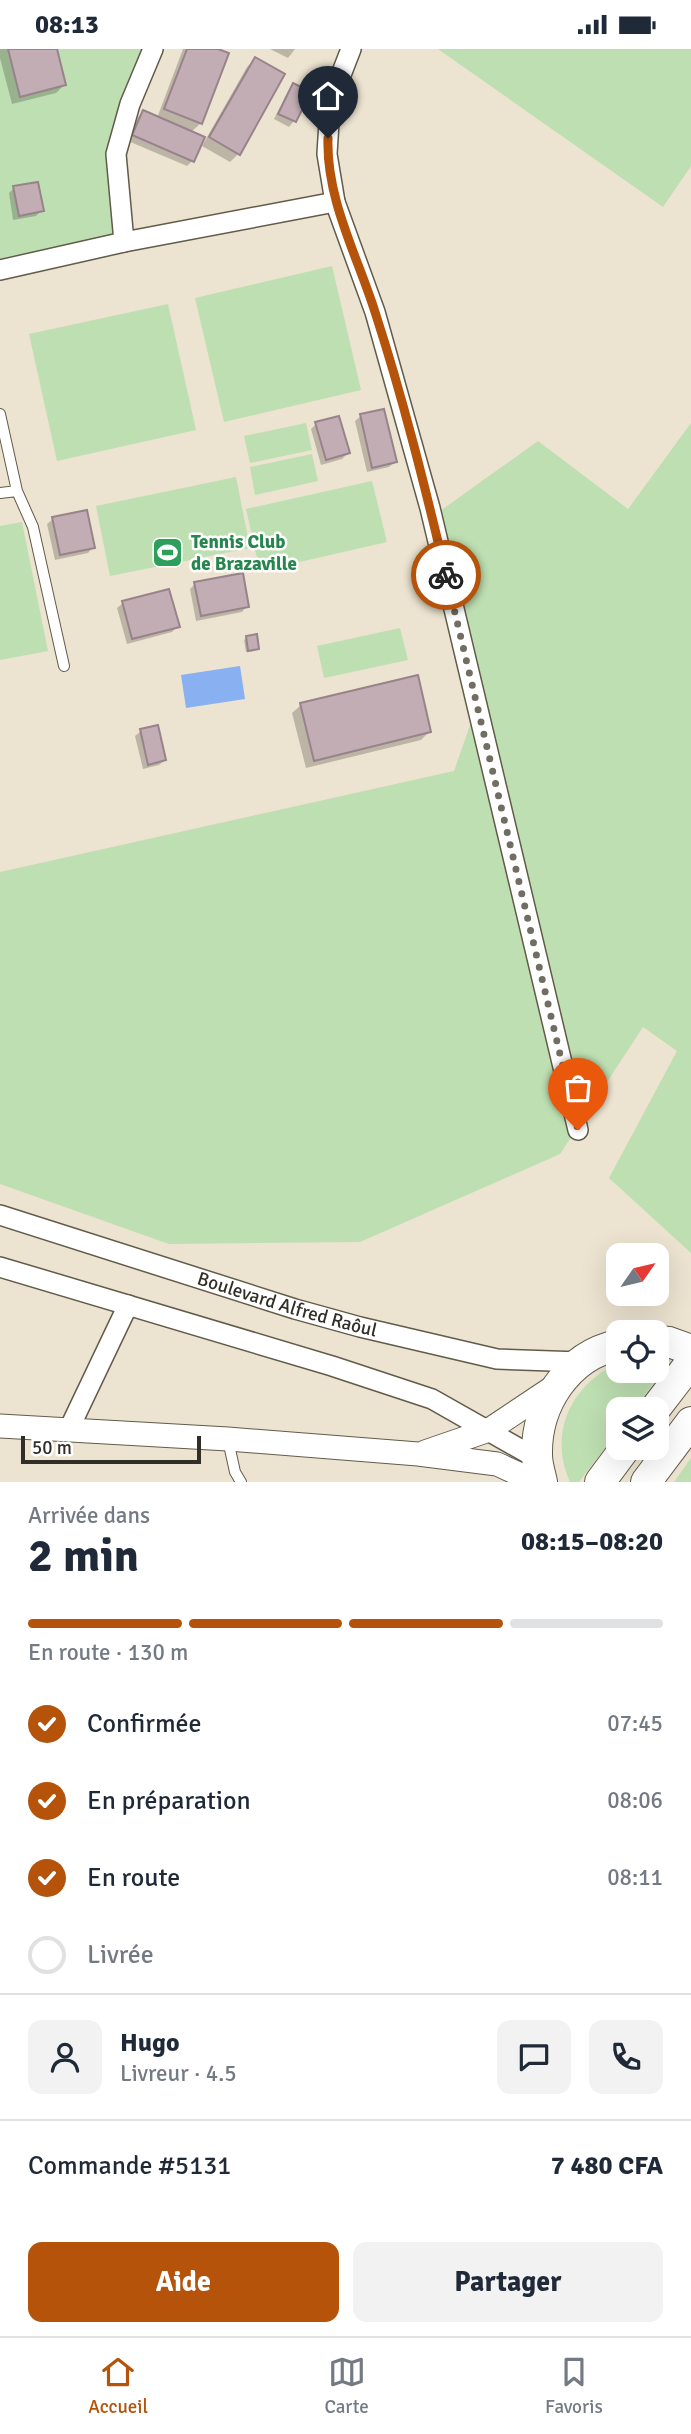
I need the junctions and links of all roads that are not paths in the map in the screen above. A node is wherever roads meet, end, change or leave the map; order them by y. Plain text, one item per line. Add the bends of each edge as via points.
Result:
1 (153, 49) edge
2 (351, 49) edge
3 (335, 202) junction
4 (124, 242) junction
5 (0, 269) edge
6 (0, 414) edge
7 (17, 491) junction
8 (0, 493) edge
9 (64, 666) dead end
10 (578, 1130) dead end
11 (0, 1215) edge
12 (0, 1267) edge
13 (128, 1305) junction
14 (669, 1342) edge
15 (606, 1348) edge
16 (691, 1350) edge
17 (691, 1361) edge
18 (569, 1372) junction
19 (664, 1397) edge
20 (691, 1422) edge
21 (0, 1426) edge
22 (69, 1429) junction
23 (489, 1430) junction
24 (228, 1439) junction
25 (418, 1454) junction
26 (616, 1460) edge
27 (537, 1474) edge
28 (241, 1482) edge
29 (600, 1482) edge
30 (646, 1482) edge

1 - 4 street via 116,154
2 - 3 street via 329,122 327,155
3 - 4 street
3 - 10 street via 375,312 430,508
4 - 5 street
6 - 7 lane
7 - 8 lane
7 - 9 lane via 33,527
11 - 18 street, Boulevard Alfred Raôul via 360,1327
12 - 13 street
13 - 22 street
13 - 23 street via 432,1399
14 - 16 main road
15 - 18 main road
17 - 19 main road
18 - 23 street
18 - 27 main road via 546,1405 538,1431
20 - 30 main road
21 - 22 street
22 - 24 street
23 - 25 street
23 - 27 street
24 - 25 street
24 - 28 lane
25 - 27 street via 497,1464 523,1476
26 - 29 main road

